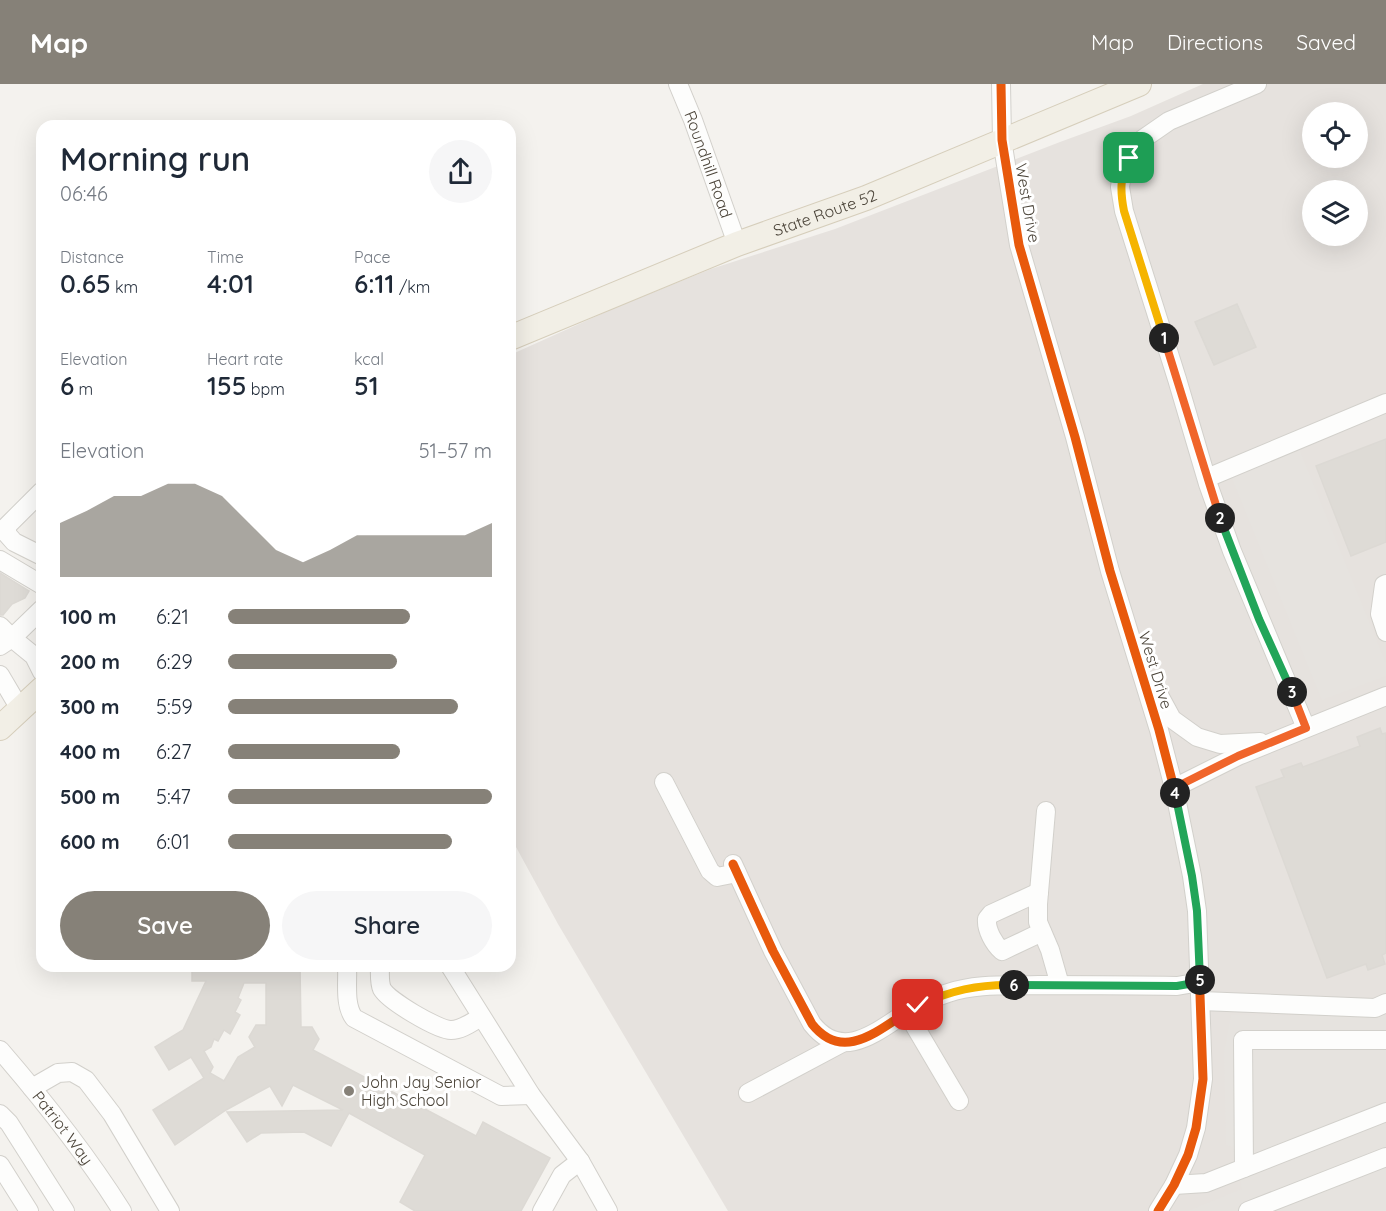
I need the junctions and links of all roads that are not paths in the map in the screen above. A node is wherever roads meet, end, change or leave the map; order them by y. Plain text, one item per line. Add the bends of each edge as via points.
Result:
1 (678, 84) edge
2 (1001, 84) edge
3 (1138, 84) edge
4 (1257, 84) edge
5 (1002, 140) junction
6 (737, 244) junction
7 (516, 336) edge
8 (1386, 403) edge
9 (1207, 478) junction
10 (36, 497) edge
11 (36, 553) edge
12 (0, 560) edge
13 (36, 581) edge
14 (1386, 584) edge
15 (36, 613) edge
16 (1386, 632) edge
17 (4, 637) edge
18 (1132, 644) junction
19 (36, 658) edge
20 (0, 675) edge
21 (36, 694) edge
22 (1386, 696) edge
23 (20, 709) junction
24 (0, 728) edge
25 (1306, 728) junction
26 (1285, 737) junction
27 (664, 782) dead end
28 (1174, 788) junction
29 (1047, 811) dead end
30 (1039, 892) junction
31 (1042, 932) junction
32 (347, 972) edge
33 (380, 972) edge
34 (454, 972) edge
35 (1200, 982) junction
36 (1060, 985) junction
37 (1201, 1001) junction
38 (1386, 1003) edge
39 (908, 1012) junction
40 (481, 1017) junction
41 (1386, 1040) edge
42 (842, 1043) junction
43 (0, 1050) edge
44 (32, 1088) junction
45 (748, 1093) dead end
46 (531, 1095) junction
47 (959, 1101) dead end
48 (1386, 1112) edge
49 (0, 1114) edge
50 (1386, 1157) edge
51 (580, 1161) junction
52 (0, 1165) edge
53 (1244, 1168) junction
54 (43, 1176) junction
55 (1174, 1185) junction
56 (17, 1191) junction
57 (29, 1211) edge
58 (65, 1211) edge
59 (122, 1211) edge
60 (170, 1211) edge
61 (542, 1211) edge
62 (608, 1211) edge
63 (1158, 1211) edge
64 (1248, 1211) edge

1 - 6 street, Roundhill Road
2 - 5 street, West Drive
3 - 5 main road, State Route 52
4 - 9 street via 1156,129 1135,148 1124,167 1120,187 1124,211
5 - 6 main road, State Route 52 via 866,198
5 - 18 street, West Drive via 1019,245
6 - 7 main road, State Route 52
8 - 9 street
9 - 25 street via 1232,552
10 - 11 street via 8,526 7,534
12 - 13 street
14 - 16 street via 1380,614
15 - 17 street
17 - 19 street
18 - 26 street via 1172,718 1197,737 1221,744
18 - 28 street, West Drive
20 - 23 street
21 - 23 main road
22 - 25 street
23 - 24 main road
25 - 26 street
26 - 28 street
27 - 42 street via 710,871 717,877 735,869 812,1024 820,1035
28 - 35 street, West Drive via 1197,911
29 - 30 street
30 - 31 street via 1038,922
30 - 31 street via 991,914 986,925 1002,951
31 - 36 street
32 - 46 street via 348,1006 354,1018 501,1096
33 - 40 street via 380,984 391,999 442,1028 459,1029
34 - 40 street
35 - 36 street via 1177,986
35 - 37 street, West Drive
36 - 39 street via 966,988
37 - 38 street via 1375,1008
37 - 55 street, West Drive via 1203,1079 1196,1128
39 - 42 street via 885,1028
39 - 47 street
40 - 46 street
41 - 53 street via 1242,1040
42 - 45 street
43 - 44 street, Patriot Way
44 - 59 street, Patriot Way via 93,1166
44 - 60 street via 58,1073 72,1072 87,1080
46 - 51 street
48 - 53 street
49 - 54 street
50 - 64 street
51 - 61 street via 562,1175
51 - 62 street
52 - 56 street
53 - 55 street via 1206,1183
54 - 56 street
54 - 58 street
55 - 63 street, West Drive
56 - 57 street

